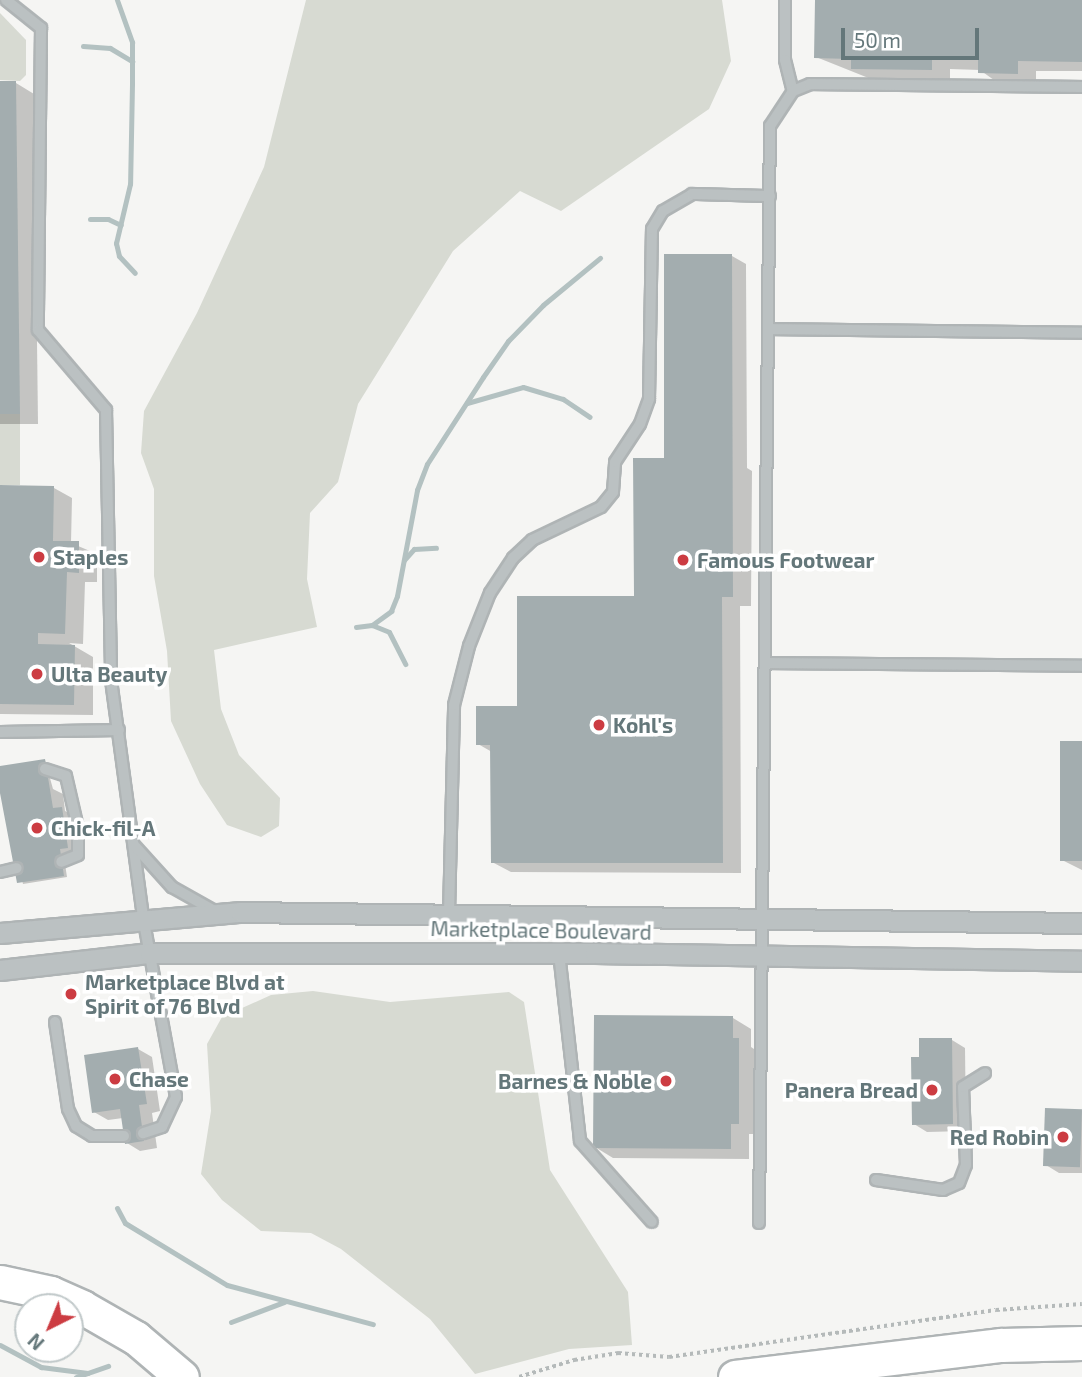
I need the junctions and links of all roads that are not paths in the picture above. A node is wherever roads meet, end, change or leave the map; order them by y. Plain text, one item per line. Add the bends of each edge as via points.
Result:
1 (6, 0) edge
2 (785, 0) edge
3 (1082, 87) edge
4 (793, 91) junction
5 (770, 196) junction
6 (769, 329) junction
7 (1082, 333) edge
8 (765, 663) junction
9 (1082, 666) edge
10 (119, 730) junction
11 (0, 732) edge
12 (46, 769) dead end
13 (134, 845) junction
14 (61, 862) dead end
15 (17, 869) dead end
16 (0, 872) edge
17 (224, 914) junction
18 (449, 914) junction
19 (143, 917) junction
20 (760, 920) junction
21 (1082, 923) edge
22 (0, 933) edge
23 (150, 953) junction
24 (559, 953) junction
25 (760, 957) junction
26 (1082, 961) edge
27 (0, 970) edge
28 (55, 1022) dead end
29 (985, 1073) dead end
30 (143, 1133) dead end
31 (124, 1136) dead end
32 (876, 1180) dead end
33 (652, 1222) dead end
34 (759, 1223) dead end
35 (0, 1282) edge
36 (1079, 1342) edge
37 (182, 1377) edge
38 (735, 1377) edge

1 - 10 lane via 41,28 38,330 106,410 111,680
2 - 4 lane via 785,60
3 - 4 lane via 810,84
4 - 5 lane via 770,126
5 - 6 lane
5 - 18 lane via 692,194 663,211 652,229 649,399 640,424 615,462 614,492 601,507 532,540 513,558 490,593 469,646 454,705
6 - 7 lane
6 - 8 lane
8 - 9 lane
8 - 20 lane
10 - 11 lane
10 - 13 lane
12 - 14 lane via 66,776 78,828 78,855
13 - 17 lane via 172,887
13 - 19 lane
15 - 16 lane
17 - 18 street, Marketplace Boulevard
17 - 19 street, Marketplace Boulevard
18 - 20 street, Marketplace Boulevard
19 - 22 street, Marketplace Boulevard
19 - 23 lane
20 - 21 street, Marketplace Boulevard
20 - 25 lane
23 - 24 street, Marketplace Boulevard
23 - 27 street, Marketplace Boulevard
23 - 30 lane via 176,1097 162,1127
24 - 25 street, Marketplace Boulevard
24 - 33 lane via 580,1141
25 - 26 street, Marketplace Boulevard
25 - 34 lane
28 - 31 lane via 68,1109 76,1126 92,1136
29 - 32 lane via 963,1087 966,1165 959,1183 943,1190
35 - 37 highway via 51,1293 101,1317 136,1338
36 - 38 highway via 1001,1345

